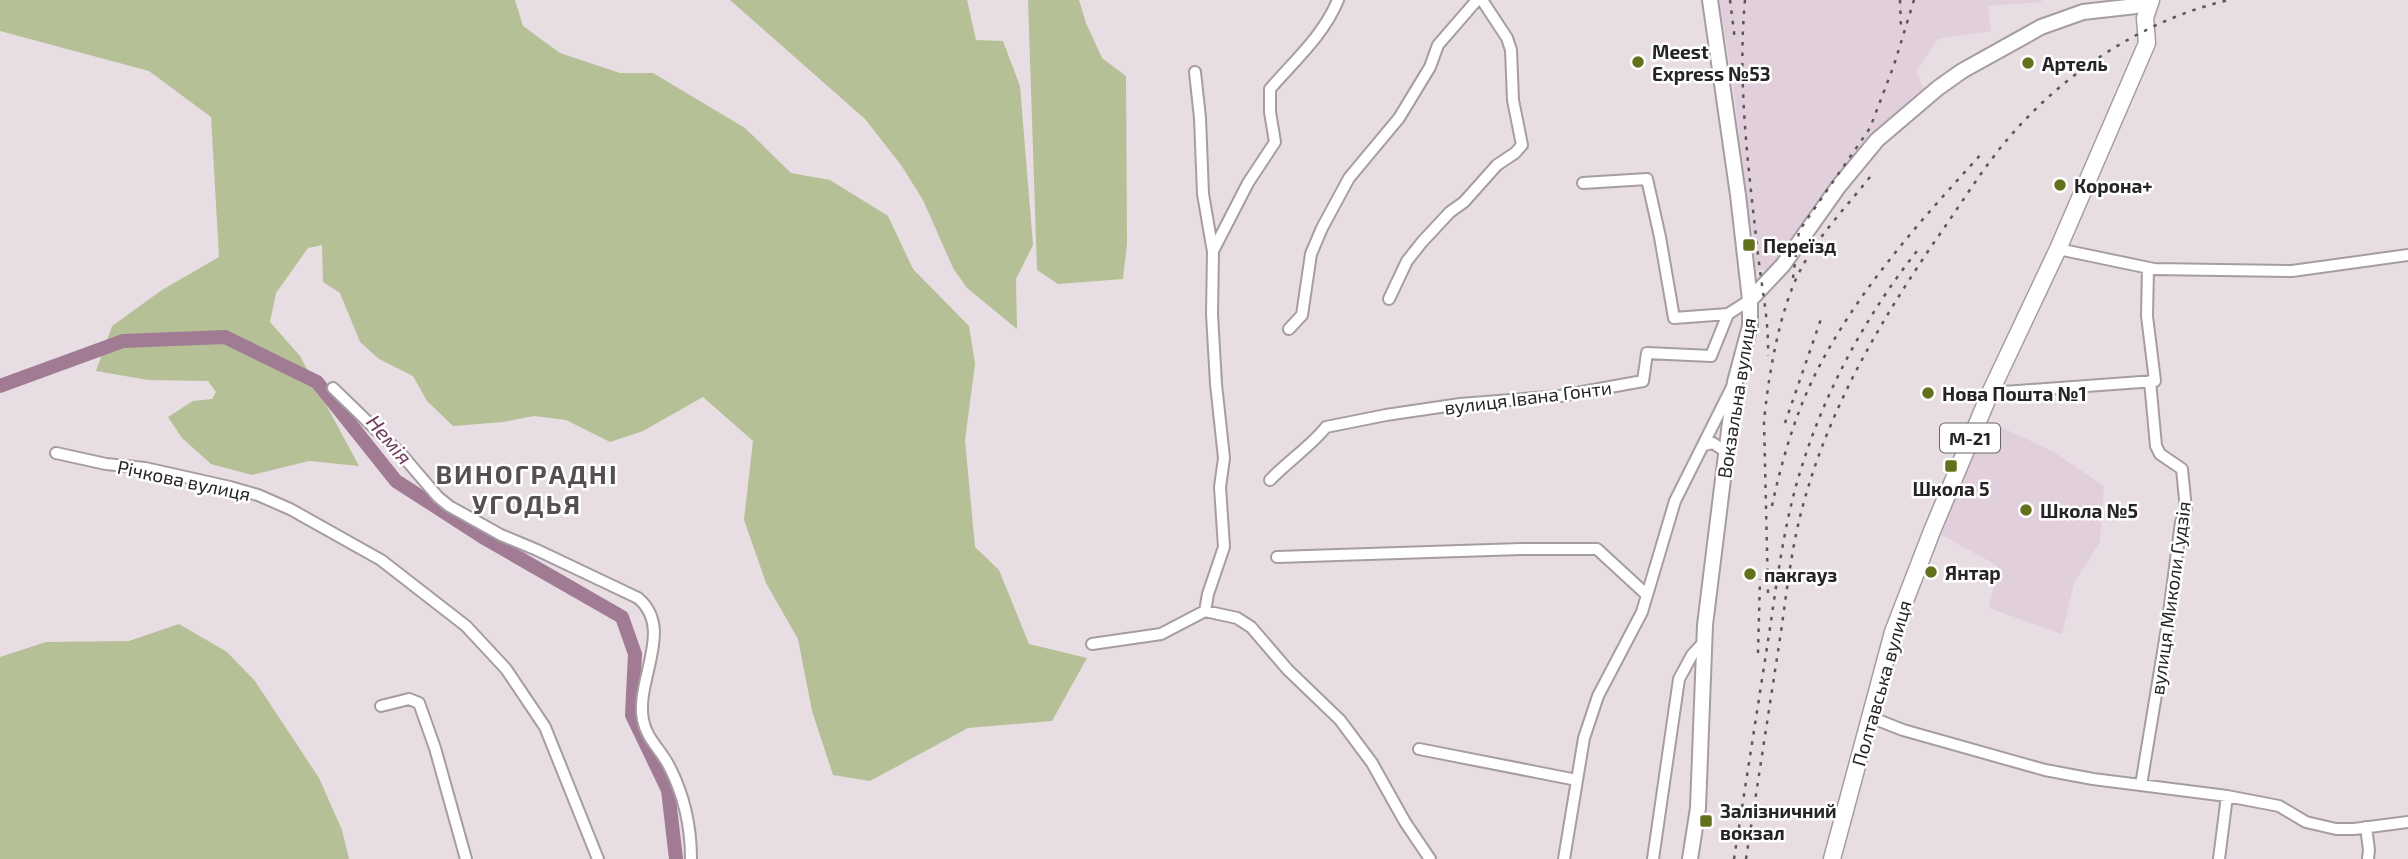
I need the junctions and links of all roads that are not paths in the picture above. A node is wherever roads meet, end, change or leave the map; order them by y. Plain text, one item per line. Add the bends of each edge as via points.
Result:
1 (1338, 0) edge
2 (1477, 0) edge
3 (1482, 0) edge
4 (1710, 0) edge
5 (2131, 0) edge
6 (2149, 8) edge
7 (2117, 9) junction
8 (1195, 72) dead end
9 (1583, 183) dead end
10 (2058, 249) junction
11 (1213, 251) junction
12 (2408, 255) edge
13 (2148, 268) junction
14 (1389, 299) dead end
15 (1751, 300) junction
16 (1728, 314) junction
17 (1289, 329) dead end
18 (2153, 381) junction
19 (1735, 382) junction
20 (333, 388) dead end
21 (1990, 393) junction
22 (1703, 444) junction
23 (1726, 452) junction
24 (56, 453) dead end
25 (1270, 480) dead end
26 (1277, 557) dead end
27 (1647, 595) junction
28 (1205, 611) junction
29 (1704, 642) junction
30 (1092, 645) dead end
31 (381, 706) dead end
32 (1870, 716) junction
33 (1419, 749) dead end
34 (1699, 770) junction
35 (1577, 780) junction
36 (2141, 785) junction
37 (2227, 796) junction
38 (2408, 822) edge
39 (2366, 827) junction
40 (466, 859) edge
41 (598, 859) edge
42 (691, 859) edge
43 (1430, 859) edge
44 (1564, 859) edge
45 (1653, 859) edge
46 (1685, 859) edge
47 (1690, 859) edge
48 (1832, 859) edge
49 (2219, 859) edge
50 (2368, 859) edge

1 - 11 street via 1321,33 1270,89 1275,142
2 - 17 street via 1438,45 1399,118 1349,178 1311,254 1302,315
3 - 14 street via 1511,50 1513,100 1522,145 1422,242
4 - 15 main road
5 - 7 main road, Вокзальна вулиця
6 - 7 main road
6 - 7 main road, Вокзальна вулиця
6 - 10 highway, Полтавська вулиця / М-21 via 2147,43
7 - 15 main road, Вокзальна вулиця via 2083,12 2040,27 1938,88 1877,140
8 - 11 street via 1203,194
9 - 16 street via 1647,179 1674,318
10 - 13 street
10 - 21 highway, Полтавська вулиця / М-21
11 - 28 street via 1224,547
12 - 13 street via 2292,271
13 - 18 street, вулиця Миколи Гудзія
15 - 16 street
15 - 19 main road, Вокзальна вулиця via 1750,326
16 - 25 street, вулиця Івана Гонти via 1712,356 1647,353 1643,381 1560,396 1460,404 1326,427
18 - 21 street
18 - 36 street, вулиця Миколи Гудзія via 2156,446 2182,469 2186,509
19 - 22 street
19 - 23 main road, Вокзальна вулиця
20 - 42 street via 449,506 649,607 654,633 643,721 669,765 681,799 691,832
21 - 32 highway, Полтавська вулиця / М-21 via 1893,632
22 - 23 street via 1713,443
22 - 27 street via 1675,501
23 - 29 main road, Вокзальна вулиця
24 - 41 street, Річкова вулиця via 258,495 381,560 466,626 506,669 545,727
26 - 27 street via 1597,549
27 - 35 street via 1598,696
28 - 30 street via 1161,634
28 - 43 street via 1237,618 1251,627 1340,720
29 - 34 main road, Вокзальна вулиця
29 - 45 street, Вокзальна вулиця via 1679,679
31 - 40 street via 409,699 419,703
32 - 36 street via 1903,730 2045,770
32 - 48 highway, Полтавська вулиця / М-21
33 - 35 street
34 - 46 main road, Вокзальна вулиця
34 - 47 main road, Вокзальна вулиця
35 - 44 street
36 - 37 street
37 - 39 street via 2279,806 2306,822 2336,829
37 - 49 street
38 - 39 street
39 - 50 street

